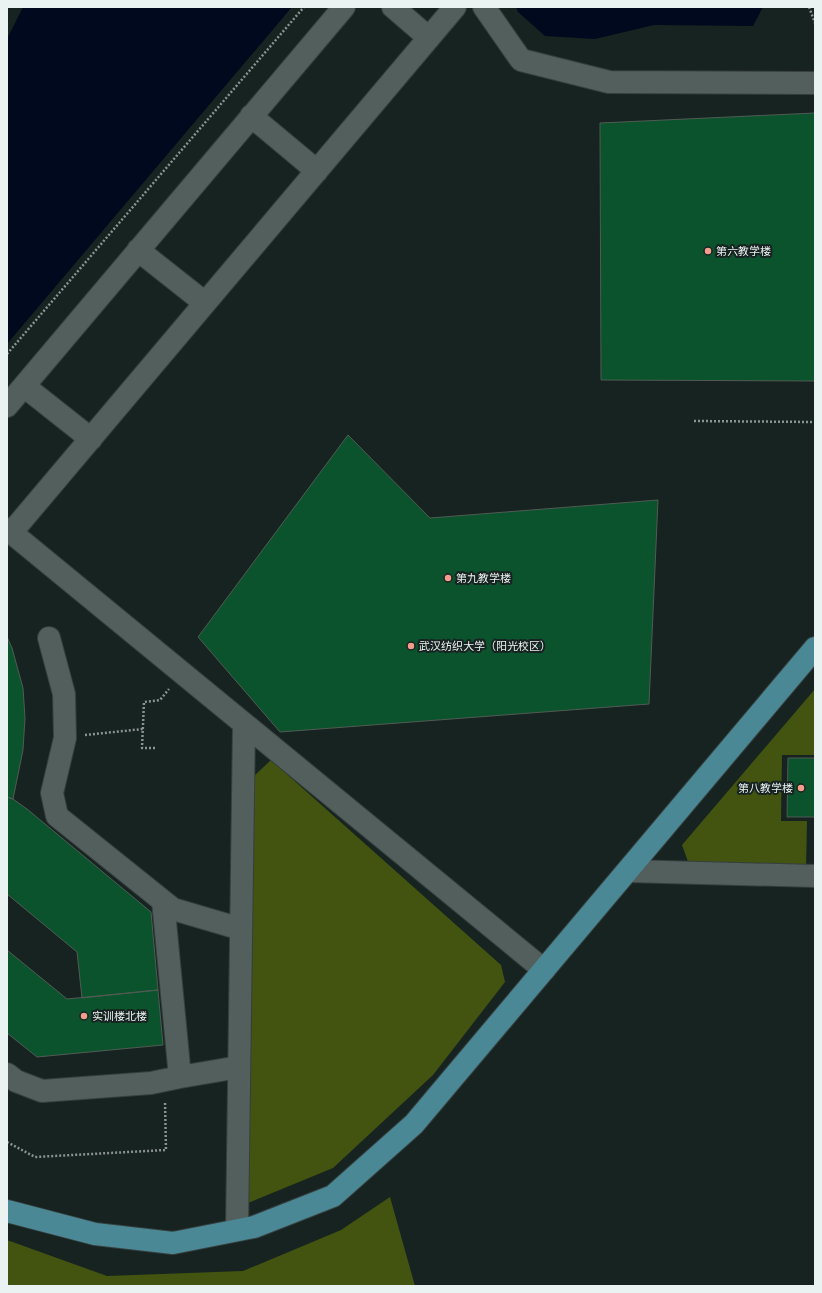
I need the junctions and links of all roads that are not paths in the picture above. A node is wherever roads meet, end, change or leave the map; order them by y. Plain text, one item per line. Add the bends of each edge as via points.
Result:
1 (344, 7) edge
2 (392, 7) edge
3 (455, 7) edge
4 (484, 7) edge
5 (429, 38) junction
6 (815, 83) edge
7 (251, 116) junction
8 (317, 171) junction
9 (138, 250) junction
10 (205, 303) junction
11 (24, 386) junction
12 (7, 406) edge
13 (91, 439) junction
14 (9, 531) edge
15 (49, 638) dead end
16 (815, 648) edge
17 (244, 724) junction
18 (628, 871) junction
19 (815, 876) edge
20 (163, 901) junction
21 (241, 929) junction
22 (544, 970) junction
23 (239, 1067) junction
24 (7, 1074) edge
25 (172, 1079) junction
26 (7, 1211) edge
27 (238, 1230) junction

1 - 7 street
2 - 5 street
3 - 5 street
4 - 6 street via 521,60 609,82
5 - 8 street
7 - 8 street
7 - 9 street
8 - 10 street
9 - 10 street
9 - 11 street
10 - 13 street
11 - 12 street
11 - 13 street
13 - 14 street
14 - 17 street
15 - 20 street via 64,694 65,738 52,794 57,816
16 - 18 main road
17 - 21 street
17 - 22 street
18 - 19 street
18 - 22 main road
20 - 21 street via 173,909
20 - 25 street
21 - 23 street
22 - 27 main road via 414,1124 333,1196 254,1227
23 - 25 street
23 - 27 street
24 - 25 street via 16,1081 42,1091 151,1084
26 - 27 main road via 95,1234 173,1244

